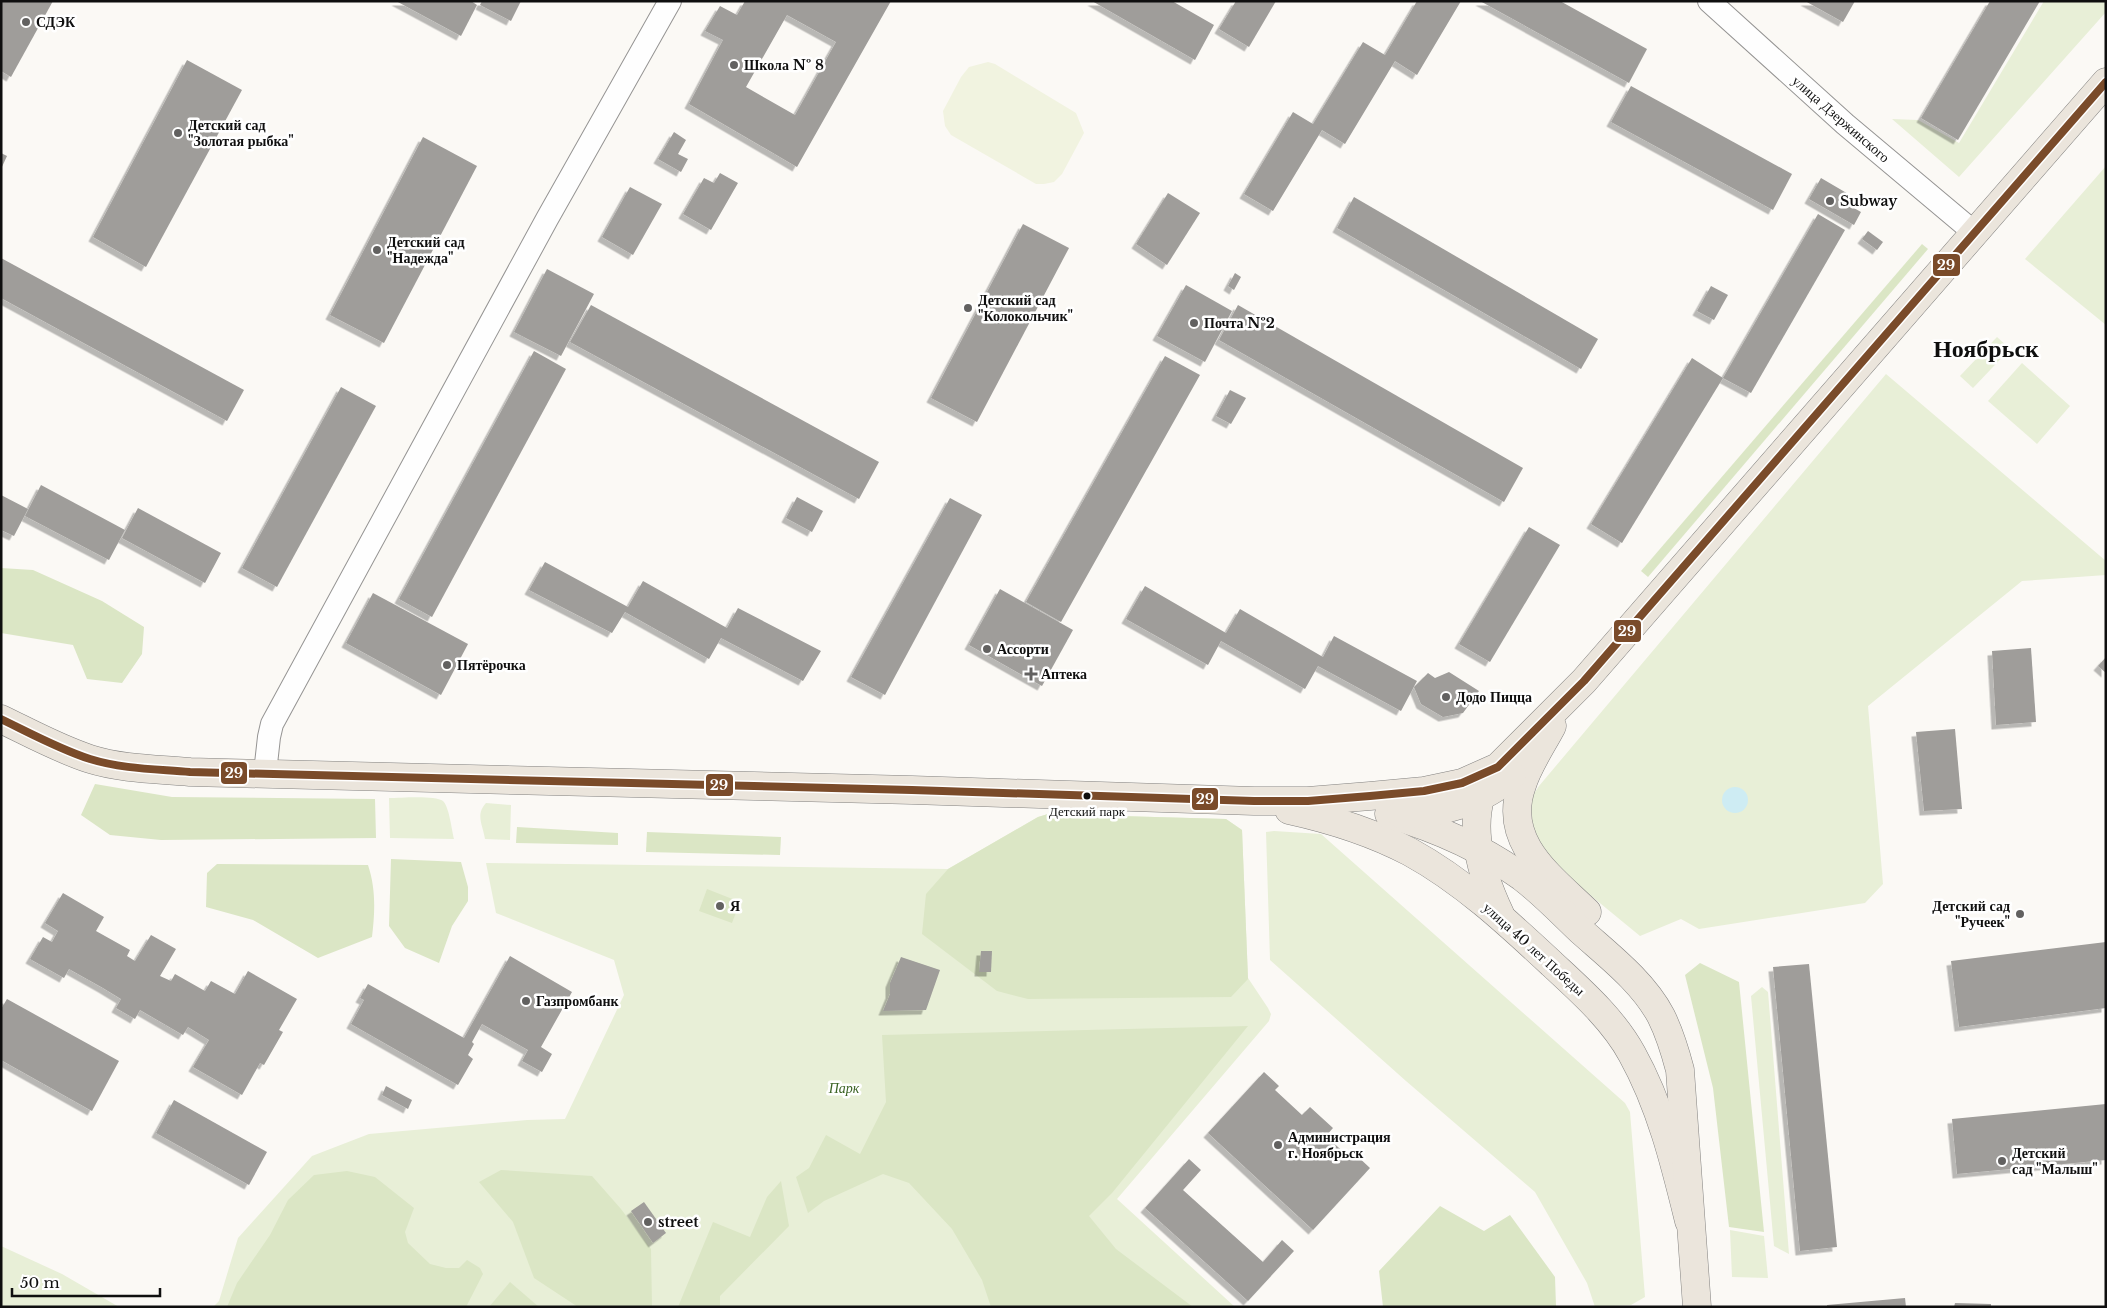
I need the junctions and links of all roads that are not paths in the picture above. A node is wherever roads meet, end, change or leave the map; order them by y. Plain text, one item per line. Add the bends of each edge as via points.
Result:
1 (670, 1) edge
2 (1709, 1) edge
3 (2106, 82) edge
4 (1976, 234) junction
5 (1584, 681) junction
6 (1, 719) edge
7 (1552, 725) junction
8 (1498, 767) junction
9 (265, 773) junction
10 (1479, 797) junction
11 (1254, 801) junction
12 (1308, 801) junction
13 (1389, 814) junction
14 (1479, 850) junction
15 (1502, 917) junction
16 (1660, 1014) junction
17 (1689, 1221) junction
18 (1697, 1307) edge

1 - 9 street via 547,219 272,724
2 - 4 street, улица Дзержинского via 1845,124
3 - 4 main road
4 - 5 main road
5 - 7 main road
5 - 8 main road
6 - 9 main road via 90,759 120,766 190,772
7 - 10 main road via 1511,776
7 - 16 main road via 1522,785 1517,805 1524,844 1533,858 1622,949 1639,973
8 - 10 main road
8 - 12 main road via 1462,783 1440,788
9 - 11 main road
10 - 13 main road via 1424,813
10 - 14 main road
11 - 12 main road
11 - 15 main road, улица 40 лет Победы via 1346,825 1409,852 1465,888
12 - 13 main road
13 - 14 main road, улица 40 лет Победы via 1436,830
14 - 15 main road via 1489,890
14 - 16 main road, улица 40 лет Победы via 1523,878 1623,969
15 - 17 main road, улица 40 лет Победы via 1590,1000 1631,1052 1659,1111
16 - 17 main road, улица 40 лет Победы via 1680,1070
17 - 18 main road, улица 40 лет Победы

